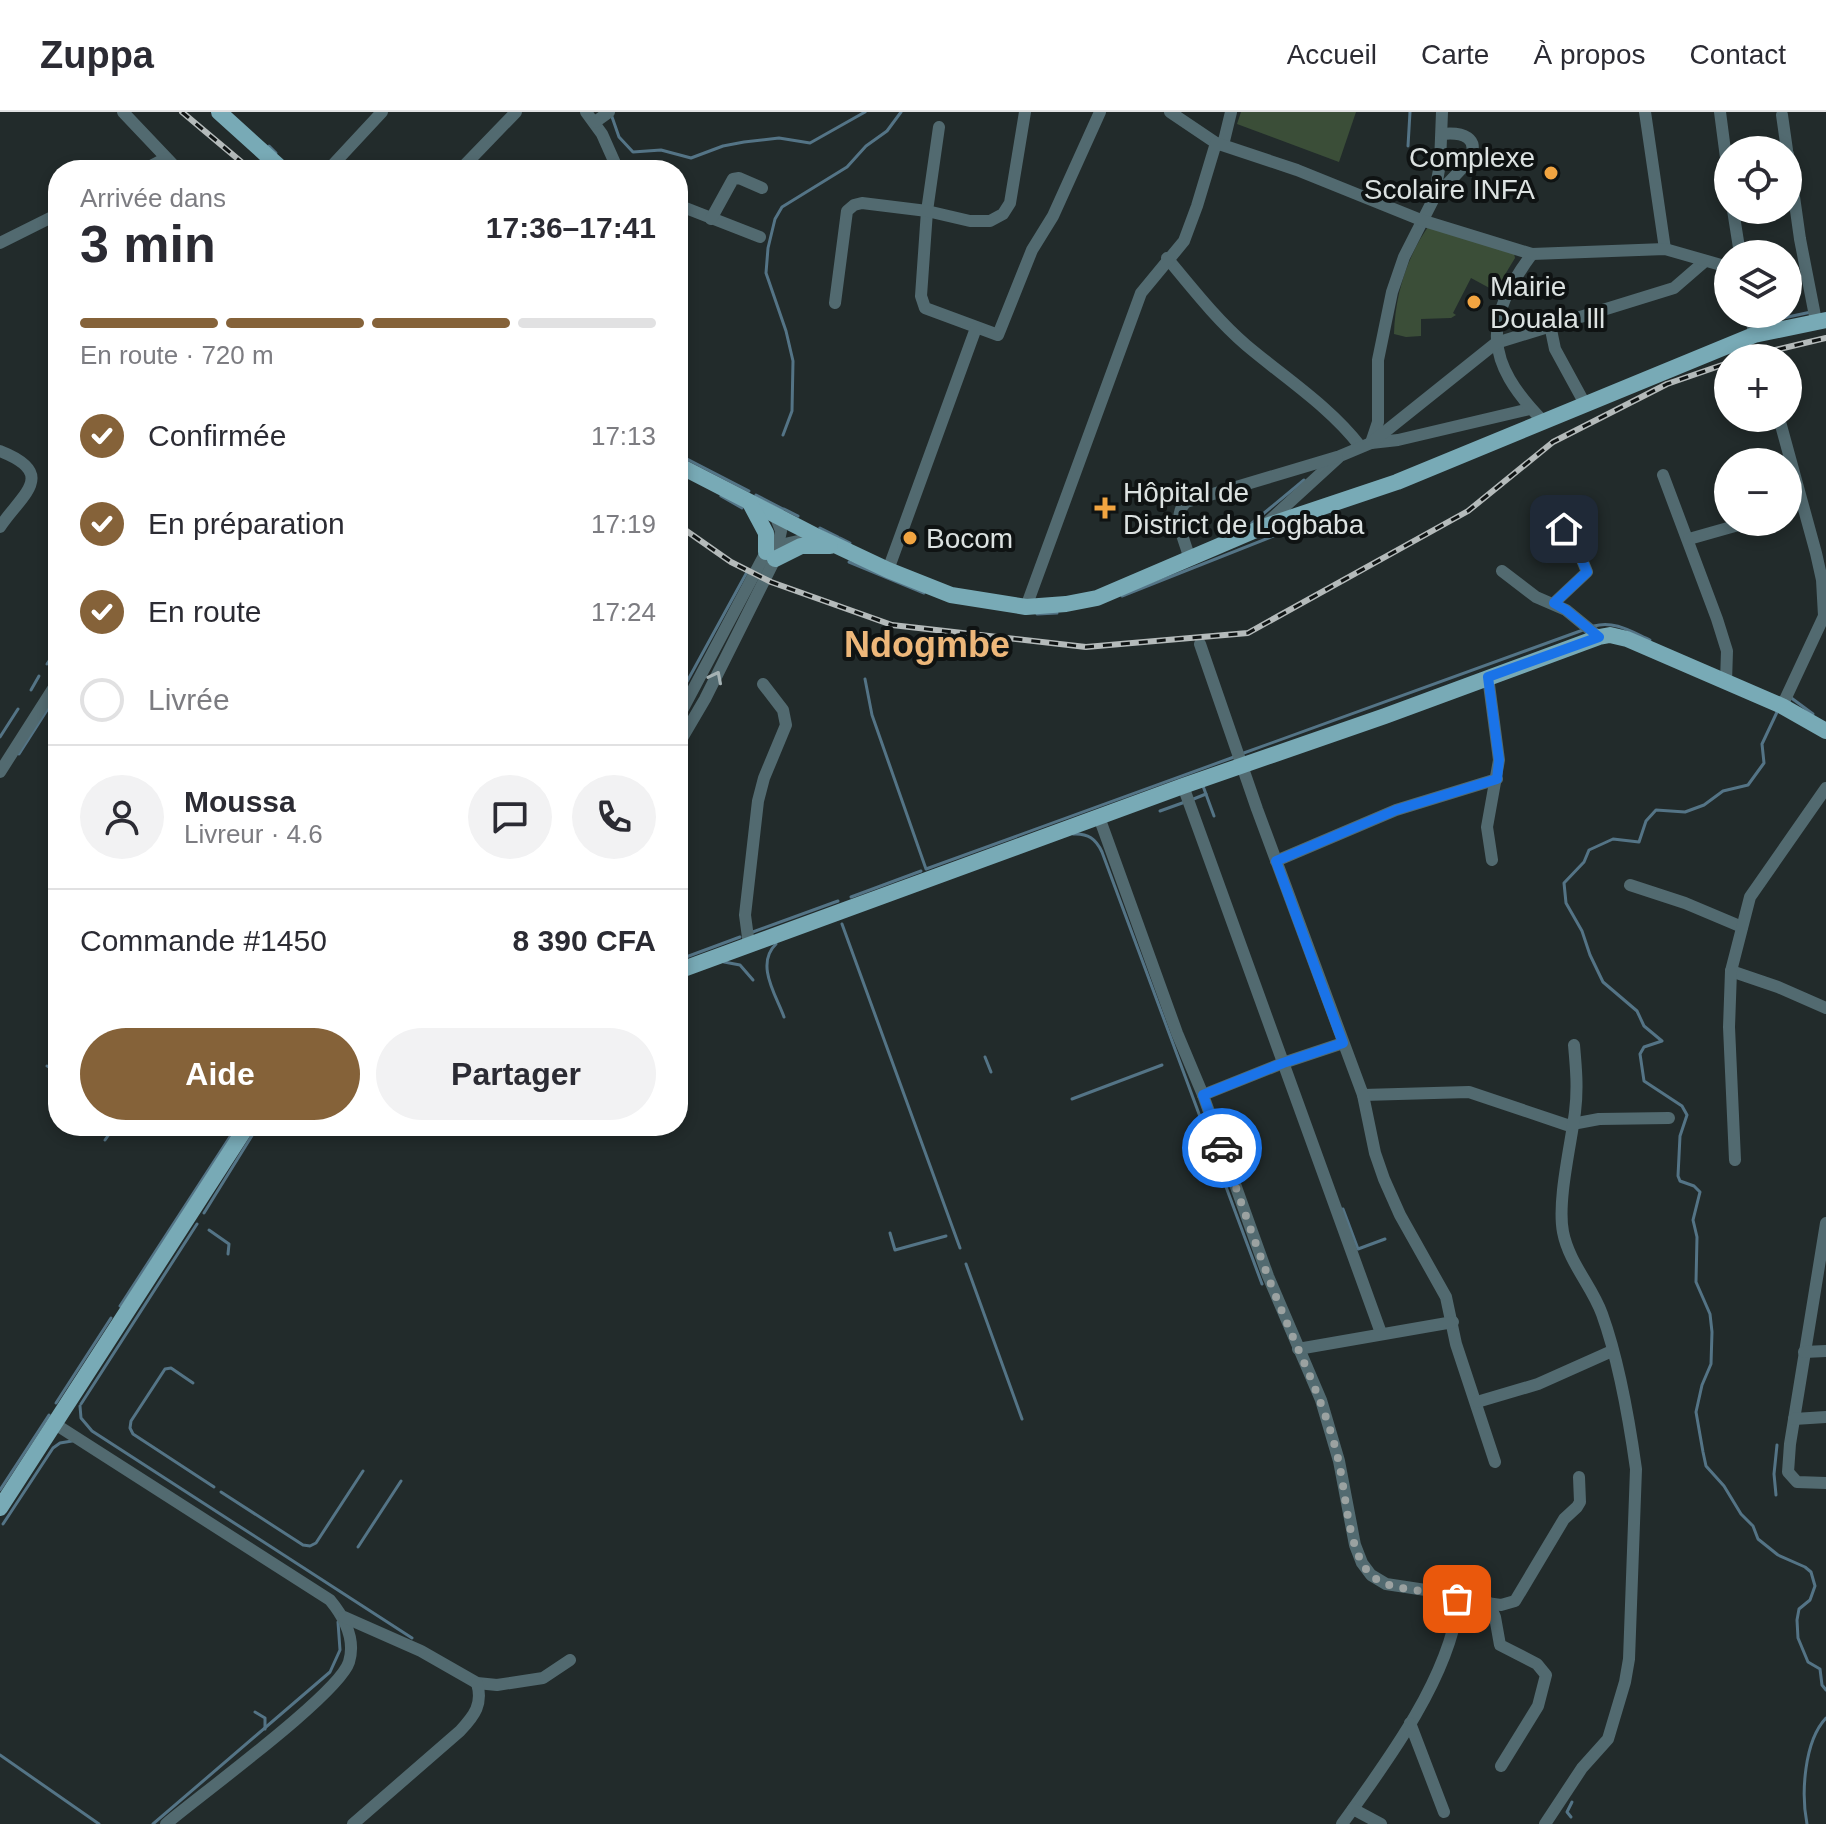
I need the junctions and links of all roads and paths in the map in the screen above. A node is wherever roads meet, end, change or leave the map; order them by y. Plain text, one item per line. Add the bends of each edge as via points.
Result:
1 (123, 112) edge
2 (219, 112) edge
3 (382, 112) edge
4 (516, 112) edge
5 (609, 112) edge
6 (1025, 112) edge
7 (1100, 112) edge
8 (1170, 112) edge
9 (1191, 112) edge
10 (1231, 112) edge
11 (1442, 112) edge
12 (1645, 112) edge
13 (1720, 112) edge
14 (1782, 115) dead end
15 (591, 117) edge
16 (939, 127) dead end
17 (1199, 129) junction
18 (1442, 134) junction
19 (1723, 136) edge
20 (1785, 136) edge
21 (1220, 144) junction
22 (166, 158) joint
23 (162, 160) edge
24 (272, 160) edge
25 (337, 160) edge
26 (470, 160) edge
27 (613, 160) edge
28 (762, 188) dead end
29 (1434, 198) junction
30 (688, 209) edge
31 (927, 211) junction
32 (48, 219) edge
33 (711, 219) junction
34 (1421, 220) junction
35 (1798, 224) edge
36 (760, 237) dead end
37 (0, 243) edge
38 (1665, 249) junction
39 (1532, 254) junction
40 (1167, 258) junction
41 (1704, 262) junction
42 (1714, 264) edge
43 (835, 303) dead end
44 (1821, 320) edge
45 (1550, 325) junction
46 (976, 328) junction
47 (1753, 328) edge
48 (1754, 335) junction
49 (1496, 343) junction
50 (1585, 404) junction
51 (1530, 409) junction
52 (1543, 421) junction
53 (1366, 444) junction
54 (0, 451) edge
55 (1340, 456) junction
56 (688, 470) edge
57 (1663, 475) dead end
58 (749, 502) junction
59 (1802, 506) edge
60 (1552, 512) dead end
61 (775, 515) junction
62 (0, 527) edge
63 (1263, 527) junction
64 (1714, 532) edge
65 (818, 537) junction
66 (1689, 539) junction
67 (840, 547) junction
68 (774, 552) junction
69 (1189, 557) junction
70 (888, 570) junction
71 (1502, 571) dead end
72 (1554, 603) junction
73 (1026, 607) junction
74 (1825, 616) edge
75 (1599, 637) junction
76 (1200, 644) dead end
77 (1488, 677) junction
78 (1726, 682) junction
79 (763, 684) dead end
80 (48, 697) edge
81 (688, 701) edge
82 (1782, 706) junction
83 (688, 728) edge
84 (1826, 731) edge
85 (1242, 764) junction
86 (0, 772) edge
87 (1497, 779) junction
88 (1183, 786) junction
89 (1826, 788) edge
90 (1099, 817) junction
91 (1492, 860) dead end
92 (1276, 861) junction
93 (1630, 885) dead end
94 (1742, 927) junction
95 (749, 945) junction
96 (688, 967) edge
97 (1731, 971) junction
98 (1826, 1008) edge
99 (1343, 1043) junction
100 (1574, 1045) dead end
101 (1283, 1063) junction
102 (1203, 1095) junction
103 (1363, 1095) junction
104 (1669, 1118) dead end
105 (1572, 1125) junction
106 (241, 1136) edge
107 (1735, 1160) dead end
108 (1826, 1223) edge
109 (1821, 1282) edge
110 (1453, 1322) junction
111 (1381, 1333) junction
112 (1298, 1349) junction
113 (1612, 1351) junction
114 (1826, 1351) edge
115 (1804, 1352) junction
116 (1477, 1402) junction
117 (1826, 1417) edge
118 (1794, 1419) junction
119 (55, 1424) junction
120 (1495, 1462) dead end
121 (1579, 1477) dead end
122 (1826, 1483) edge
123 (0, 1508) edge
124 (1457, 1599) junction
125 (1489, 1603) junction
126 (344, 1617) junction
127 (570, 1660) dead end
128 (477, 1683) junction
129 (1410, 1723) junction
130 (1501, 1766) dead end
131 (1353, 1809) junction
132 (1444, 1812) dead end
133 (166, 1824) edge
134 (353, 1824) edge
135 (1342, 1824) edge
136 (1381, 1824) edge
137 (1545, 1824) edge

1 - 22 street
2 - 24 main road
3 - 25 street
4 - 26 street
5 - 15 street
6 - 31 street via 1010,203 1003,214 990,221 970,221
7 - 46 street via 1032,250 998,335
8 - 17 street
9 - 17 street
10 - 21 street
11 - 18 street
12 - 38 street
13 - 19 street
14 - 20 street
15 - 27 street
16 - 31 street
17 - 21 street
18 - 29 street
18 - 29 street via 1464,135 1473,154
21 - 34 street
21 - 40 street via 1184,241
22 - 23 street
28 - 33 street via 733,179
29 - 34 street
30 - 33 street
31 - 43 street via 862,203 847,211
31 - 46 street via 921,278 925,308
32 - 37 street
33 - 36 street
34 - 39 street
34 - 53 street via 1392,292 1378,360 1378,422
35 - 44 street
38 - 39 street
38 - 41 street
39 - 49 street via 1498,312
40 - 53 street via 1244,343
40 - 73 street via 1141,293
41 - 42 street
41 - 45 street via 1674,288
44 - 48 main road
45 - 49 street
45 - 50 street via 1555,349
46 - 70 street
47 - 48 street
48 - 50 main road
49 - 51 street via 1506,372
49 - 53 street
50 - 52 main road
51 - 52 street
51 - 53 street
52 - 63 main road via 1397,482
53 - 55 street
54 - 62 street via 18,460 32,482
55 - 63 street
55 - 69 street via 1186,502 1178,516
56 - 58 main road
57 - 66 street
58 - 61 main road
58 - 68 main road
59 - 74 street via 1822,580
60 - 72 street via 1576,545 1587,572
61 - 65 main road
61 - 68 street via 781,526
63 - 69 main road
64 - 66 street
65 - 67 main road
65 - 68 street
66 - 78 street via 1727,651
67 - 68 main road
67 - 70 main road
68 - 81 street
83 -> 68 street
69 - 73 main road via 1097,598
70 - 73 main road via 951,595
71 - 72 street via 1525,590
72 - 75 street
74 - 82 street
75 - 77 main road
75 - 78 main road via 1627,639
76 - 85 street
77 - 85 main road
77 - 87 street
78 - 82 main road
79 - 95 street via 783,710 786,725 758,801 745,915
80 - 86 street
82 - 84 main road
85 - 88 main road
85 - 92 street
87 - 91 street via 1487,827
87 - 92 street via 1396,810
88 - 90 main road
88 - 101 street
89 - 94 street via 1750,897
90 - 95 main road
90 - 102 street
92 - 99 street
93 - 94 street
94 - 97 street
95 - 96 main road
97 - 98 street
97 - 107 street
99 - 101 street
99 - 103 street
100 - 105 street
101 - 102 street
101 - 111 street
102 - 112 street
103 - 105 street via 1469,1092
103 - 110 street via 1384,1179 1446,1297
104 - 105 street via 1599,1119
105 - 113 street via 1562,1229 1601,1311
106 - 119 main road
108 - 109 street
109 - 115 street
110 - 111 street
110 - 116 street
111 - 112 street
112 - 124 street via 1321,1400 1362,1563 1386,1584
113 - 116 street via 1538,1384
113 - 137 street via 1636,1469 1629,1659 1608,1739
114 - 115 street
115 - 118 street
116 - 120 street
117 - 118 street
118 - 122 street via 1791,1479
119 - 123 main road
119 - 126 street via 330,1600
121 - 125 street via 1580,1502 1564,1519 1515,1601
124 - 125 street
124 - 129 street via 1451,1638
125 - 130 street via 1500,1645 1537,1664 1546,1675 1538,1706
126 - 128 street
126 - 133 street via 350,1654 343,1674
127 - 128 street via 543,1678
128 - 134 street via 481,1698 475,1715
129 - 131 street
129 - 132 street
131 - 135 street
131 - 136 street

